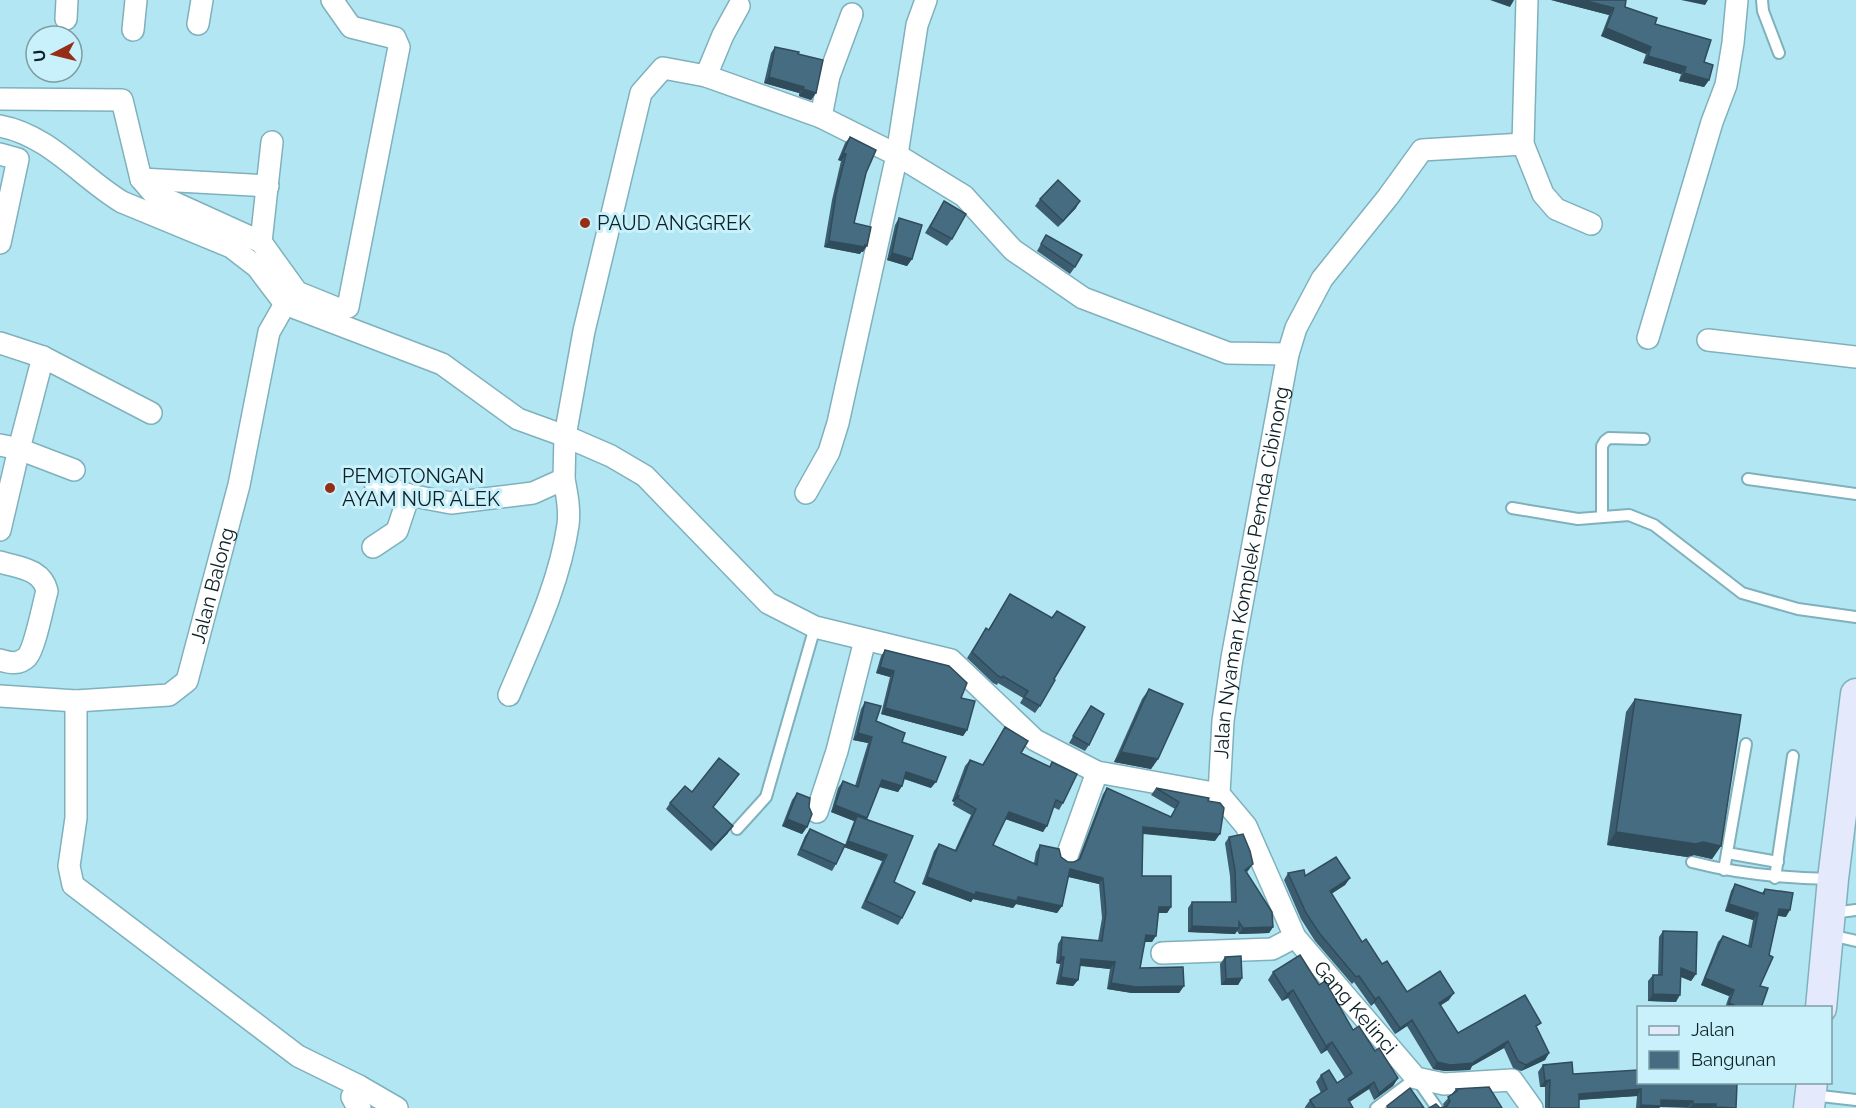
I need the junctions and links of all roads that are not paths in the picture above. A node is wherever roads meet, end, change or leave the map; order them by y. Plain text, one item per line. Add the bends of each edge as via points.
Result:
1 (136, 0) edge
2 (202, 0) edge
3 (332, 0) edge
4 (926, 0) edge
5 (1527, 0) edge
6 (1737, 0) edge
7 (1762, 0) edge
8 (739, 6) dead end
9 (852, 14) dead end
10 (198, 24) dead end
11 (133, 30) dead end
12 (1779, 53) dead end
13 (706, 76) junction
14 (0, 99) edge
15 (821, 117) junction
16 (0, 126) edge
17 (272, 142) dead end
18 (1524, 144) junction
19 (0, 154) edge
20 (897, 155) junction
21 (141, 179) junction
22 (268, 186) junction
23 (1591, 224) dead end
24 (0, 242) edge
25 (261, 242) junction
26 (285, 304) junction
27 (1648, 338) dead end
28 (1708, 340) dead end
29 (0, 343) edge
30 (1288, 354) junction
31 (43, 357) junction
32 (1856, 357) edge
33 (151, 413) dead end
34 (565, 436) junction
35 (1644, 439) dead end
36 (9, 447) edge
37 (74, 470) dead end
38 (564, 479) junction
39 (1749, 479) dead end
40 (375, 483) dead end
41 (806, 493) dead end
42 (1856, 494) edge
43 (409, 495) junction
44 (1512, 508) dead end
45 (1602, 517) junction
46 (0, 530) edge
47 (373, 547) dead end
48 (0, 562) edge
49 (1856, 617) edge
50 (815, 627) junction
51 (865, 640) junction
52 (0, 660) edge
53 (1856, 694) edge
54 (509, 695) dead end
55 (0, 696) edge
56 (76, 700) junction
57 (1853, 738) edge
58 (1746, 744) dead end
59 (1793, 756) dead end
60 (1097, 772) junction
61 (1851, 780) edge
62 (1219, 794) junction
63 (817, 812) dead end
64 (737, 829) dead end
65 (1726, 853) junction
66 (1067, 856) dead end
67 (1778, 861) junction
68 (1692, 862) edge
69 (1724, 870) junction
70 (1775, 878) junction
71 (1833, 879) junction
72 (1842, 925) edge
73 (1295, 938) junction
74 (1162, 953) dead end
75 (1822, 1006) edge
76 (1416, 1077) junction
77 (359, 1086) junction
78 (1810, 1095) edge
79 (1856, 1100) edge
80 (360, 1108) edge
81 (397, 1108) edge
82 (1376, 1108) edge
83 (1437, 1108) edge
84 (1532, 1108) edge

1 - 11 street
2 - 10 street
3 - 25 street via 351,27 395,38 399,47 348,307 339,309 297,292
4 - 20 street via 917,25
5 - 18 street
6 - 27 street via 1726,85
7 - 12 lane
8 - 13 street
9 - 15 street via 829,76
13 - 15 street
13 - 34 street via 663,68 641,93 584,331
14 - 21 street via 122,100
15 - 20 street
16 - 26 street via 48,147 122,202 231,247 257,267
17 - 22 street
18 - 23 street via 1543,194 1556,209
18 - 30 street, Jalan Nyaman Komplek Pemda Cibinong via 1422,150 1322,279 1296,328
19 - 24 street via 18,159
20 - 30 street via 964,196 1013,250 1083,298 1228,353
20 - 41 street via 838,423 829,452
21 - 22 street
21 - 25 street via 153,193
22 - 25 street
26 - 34 street via 442,364 518,419
26 - 56 street, Jalan Balong via 269,332 238,485 187,681 169,695
28 - 32 street
29 - 31 street
30 - 62 street, Jalan Nyaman Komplek Pemda Cibinong via 1232,658
31 - 33 street
31 - 36 street
34 - 38 street
34 - 50 street via 645,476 768,603
35 - 45 lane via 1609,438 1602,446
36 - 37 street
36 - 46 street
38 - 43 street via 533,493 451,503
38 - 54 street via 568,524 554,587
39 - 42 lane
40 - 43 street
43 - 47 street via 397,531
44 - 45 lane via 1578,519
45 - 49 lane via 1629,515 1654,525 1742,593 1798,609
48 - 52 street via 35,573 45,582 47,591 26,658 11,664
50 - 51 street
50 - 64 lane via 766,797
51 - 60 street via 951,660 1035,740
51 - 63 street
53 - 57 main road
55 - 56 street, Jalan Balong
56 - 77 street via 75,818 69,866 73,885 298,1056
57 - 61 main road
58 - 65 lane
59 - 67 lane
60 - 62 street
60 - 66 street
61 - 71 main road
62 - 73 street, Gang Kelinci via 1246,826
65 - 67 lane
65 - 69 lane
67 - 70 lane
68 - 69 lane
69 - 70 lane
70 - 71 lane
71 - 72 main road
72 - 75 main road
73 - 74 street via 1272,949
73 - 76 street, Gang Kelinci
76 - 82 lane
76 - 83 lane, Gang Kelinci
76 - 84 street via 1444,1084 1512,1080
77 - 80 street via 352,1097
77 - 81 street
78 - 79 lane

